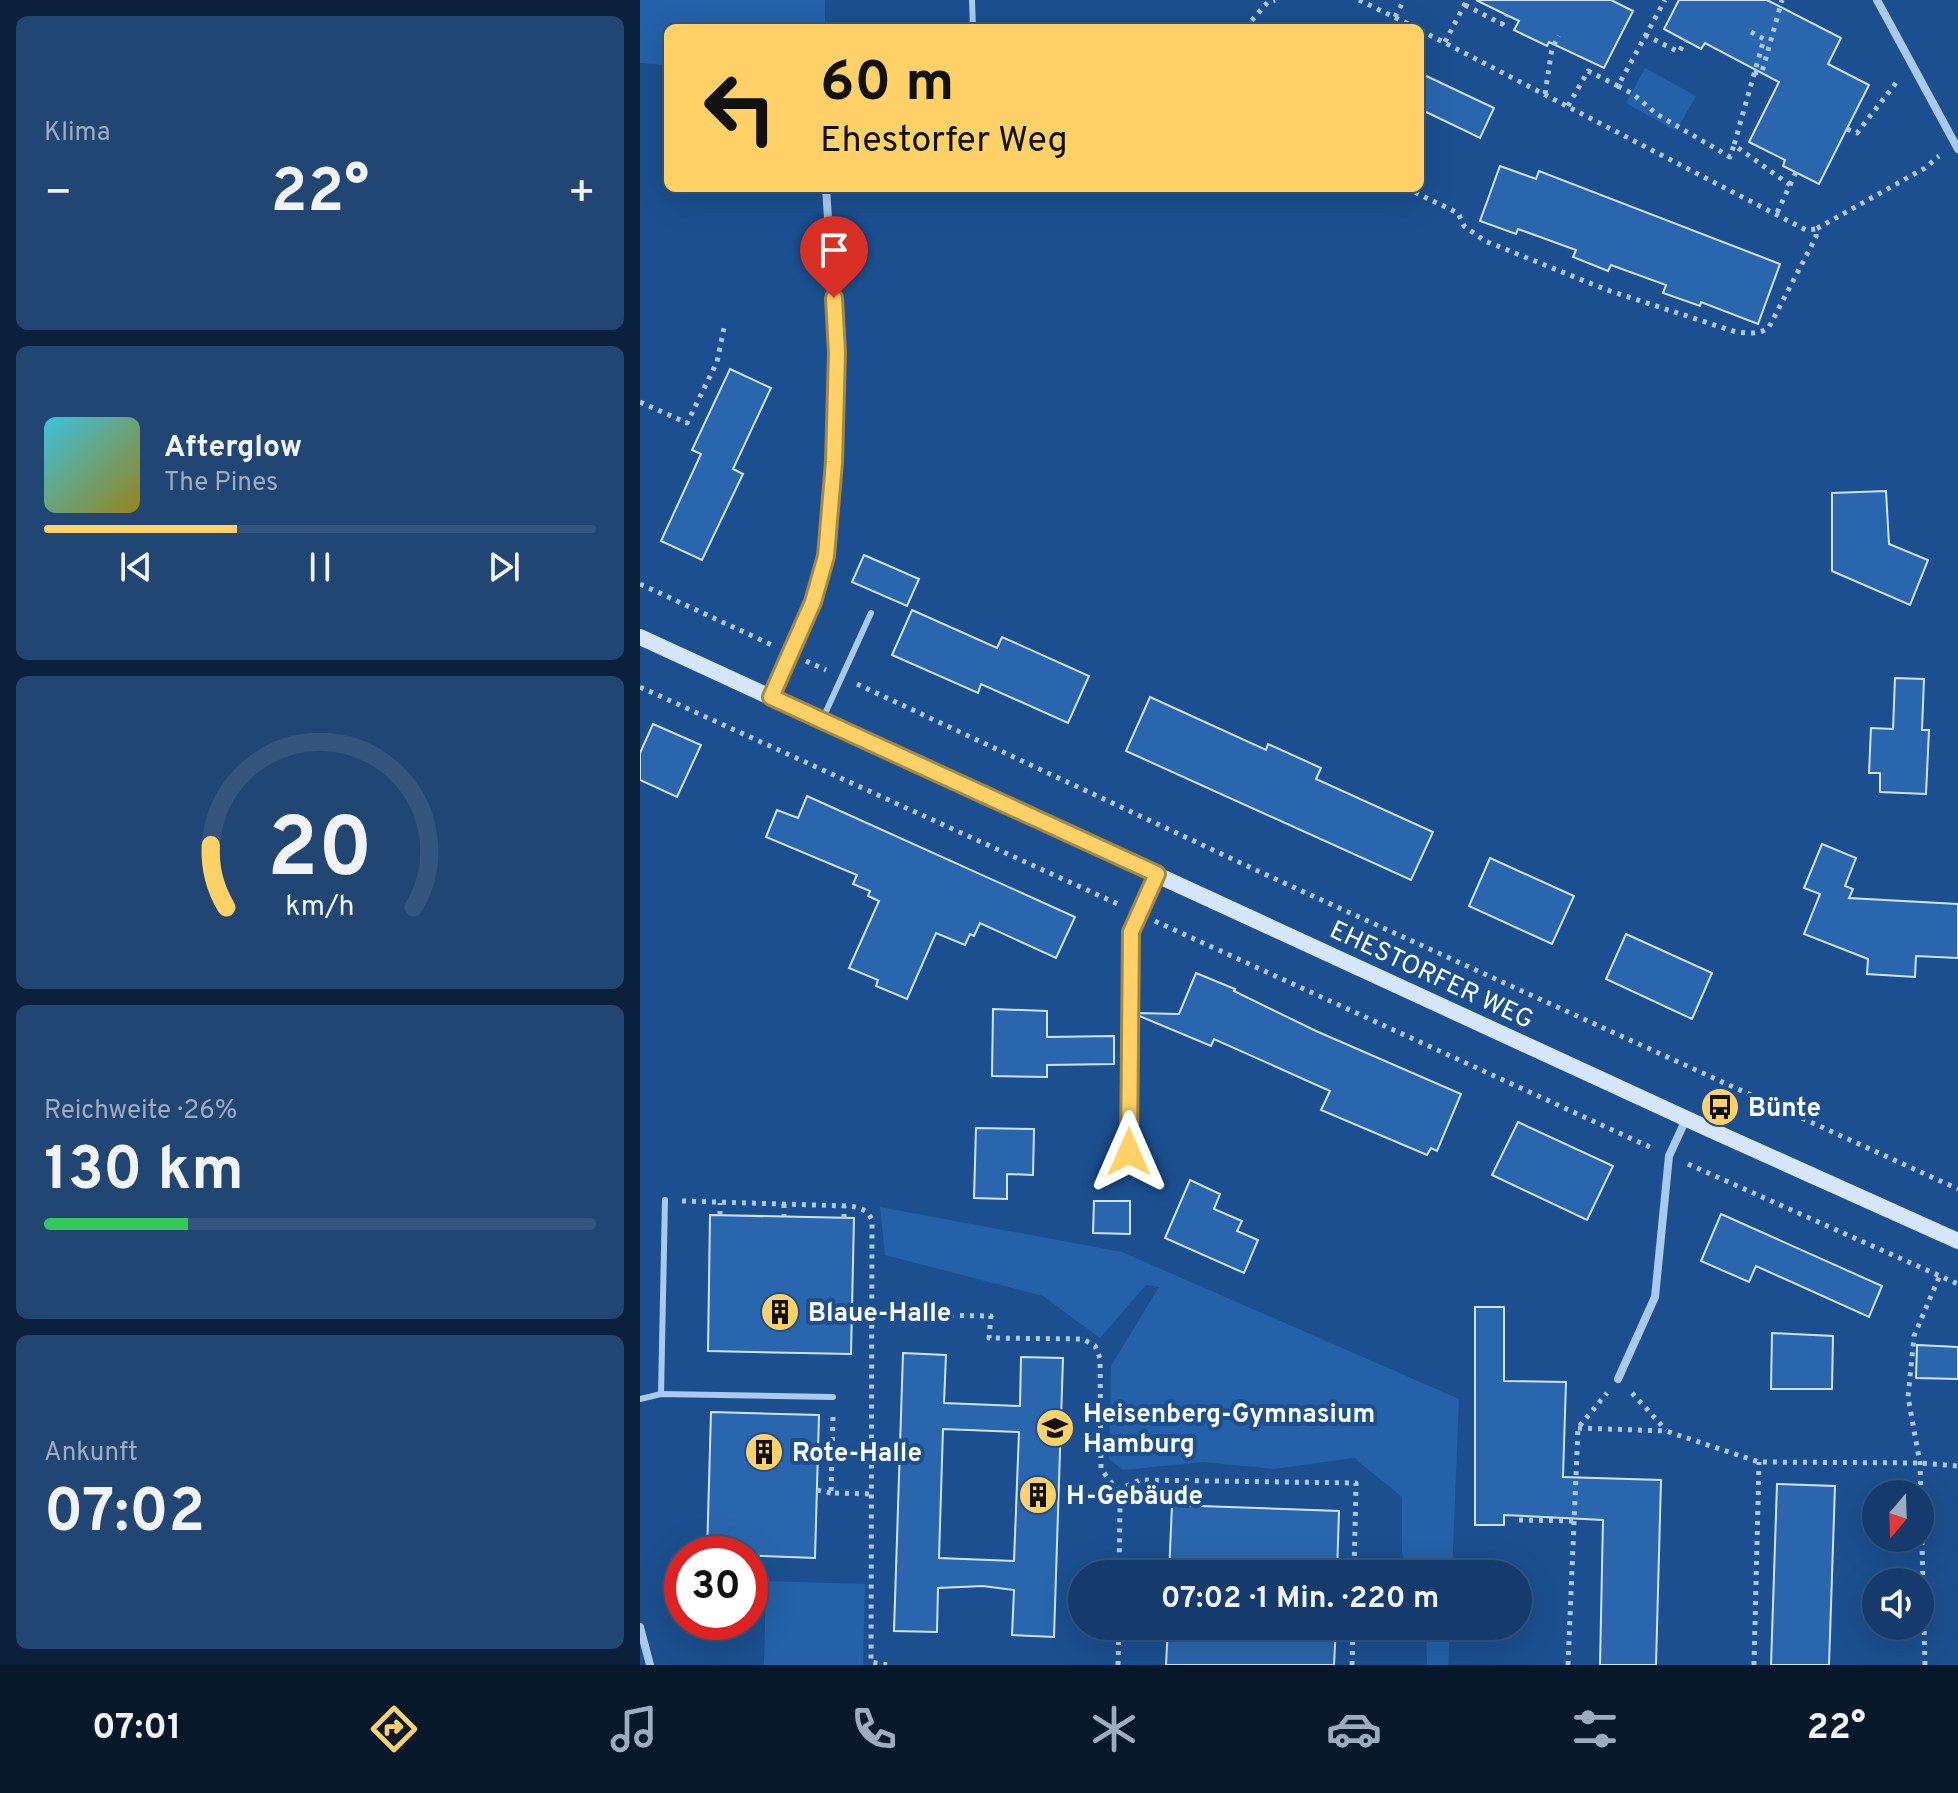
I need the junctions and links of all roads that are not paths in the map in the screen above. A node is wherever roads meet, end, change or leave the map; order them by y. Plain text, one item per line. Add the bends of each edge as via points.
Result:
1 (972, 0) edge
2 (1877, 0) edge
3 (973, 24) edge
4 (1958, 149) edge
5 (826, 192) edge
6 (871, 613) dead end
7 (640, 637) edge
8 (771, 697) junction
9 (822, 721) junction
10 (1157, 874) junction
11 (1687, 1118) junction
12 (1129, 1152) dead end
13 (665, 1200) road end
14 (1958, 1241) edge
15 (1618, 1379) road end
16 (661, 1394) junction
17 (833, 1397) road end
18 (640, 1399) edge
19 (640, 1627) edge
20 (650, 1665) edge

1 - 3 lane
2 - 4 street
5 - 8 street via 837,353 829,534 820,585
6 - 9 lane
7 - 8 main road, EHESTORFER WEG
8 - 9 main road, EHESTORFER WEG
9 - 10 main road, EHESTORFER WEG
10 - 11 main road, EHESTORFER WEG
10 - 12 street via 1131,932
11 - 14 main road, EHESTORFER WEG
11 - 15 street via 1669,1156 1655,1297
13 - 16 lane
16 - 17 lane
16 - 18 lane
19 - 20 street

